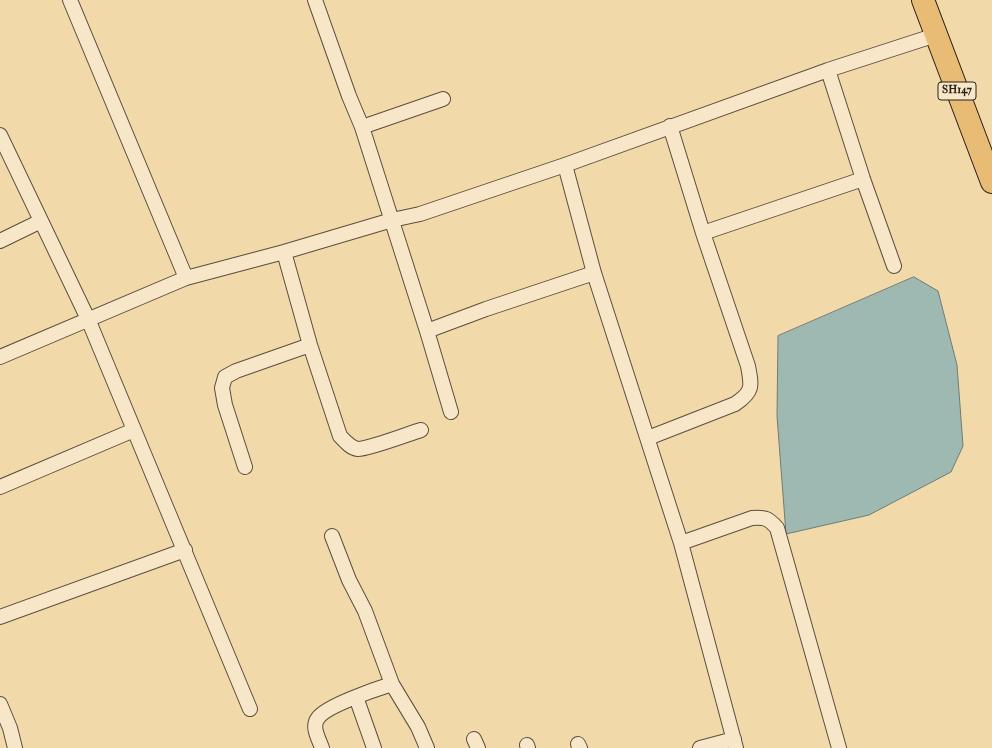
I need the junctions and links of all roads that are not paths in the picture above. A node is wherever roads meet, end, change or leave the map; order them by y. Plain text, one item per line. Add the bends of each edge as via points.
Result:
1 (70, 0) edge
2 (315, 0) edge
3 (923, 0) edge
4 (936, 35) junction
5 (828, 70) junction
6 (443, 99) dead end
7 (670, 126) junction
8 (362, 127) junction
9 (0, 135) edge
10 (565, 165) junction
11 (863, 179) junction
12 (992, 182) edge
13 (41, 220) junction
14 (392, 220) junction
15 (703, 233) junction
16 (0, 241) edge
17 (284, 252) junction
18 (894, 266) dead end
19 (594, 273) junction
20 (186, 278) junction
21 (88, 319) junction
22 (427, 331) junction
23 (310, 345) junction
24 (0, 357) edge
25 (451, 412) dead end
26 (134, 430) junction
27 (421, 430) dead end
28 (648, 438) junction
29 (245, 466) dead end
30 (0, 487) edge
31 (332, 536) dead end
32 (681, 543) junction
33 (185, 550) junction
34 (0, 617) edge
35 (392, 684) junction
36 (356, 697) junction
37 (0, 704) edge
38 (250, 708) dead end
39 (735, 744) edge
40 (15, 748) edge
41 (322, 748) edge
42 (374, 748) edge
43 (427, 748) edge
44 (700, 748) edge
45 (839, 748) edge

1 - 20 street
2 - 8 street
3 - 4 main road, SH147
4 - 5 street
4 - 12 main road, SH147
5 - 7 street
5 - 11 street
6 - 8 street
7 - 10 street
7 - 15 street
8 - 14 street
9 - 13 street
10 - 14 street via 420,214
10 - 19 street
11 - 15 street
11 - 18 street
13 - 16 street
13 - 21 street
14 - 17 street
14 - 22 street
15 - 28 street via 748,366 751,382 747,396 735,404
17 - 20 street
17 - 23 street
19 - 22 street
19 - 28 street
20 - 21 street
21 - 24 street
21 - 26 street
22 - 25 street
23 - 27 street via 340,436 347,444 357,449
23 - 29 street via 225,377 222,388 225,405
26 - 30 street
26 - 33 street
28 - 32 street
31 - 35 street via 349,580 366,612
32 - 39 street
32 - 45 street via 752,518 763,517 777,528
33 - 34 street
33 - 38 street
35 - 36 street
35 - 43 street via 418,727
36 - 41 street via 325,711 317,719 315,730
36 - 42 street
37 - 40 street
39 - 44 street

